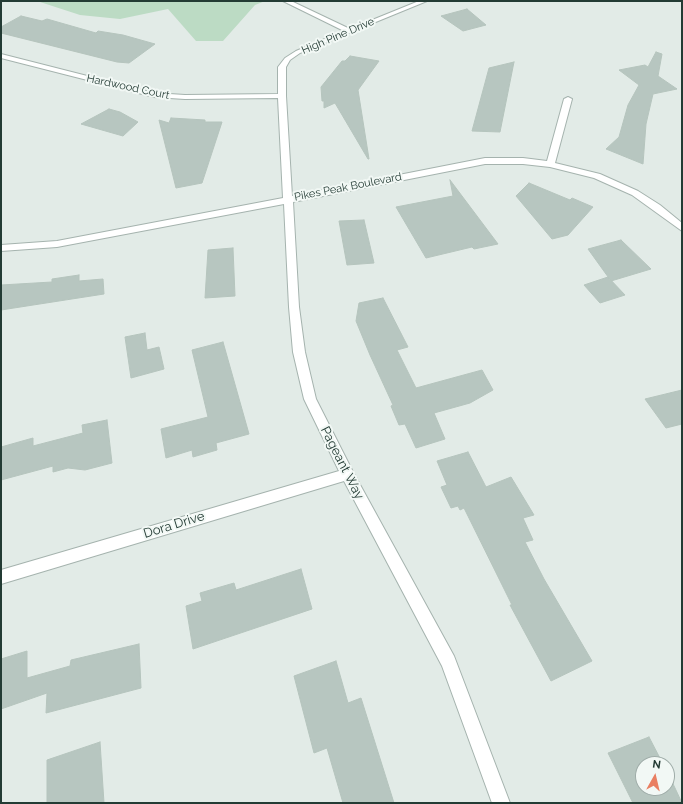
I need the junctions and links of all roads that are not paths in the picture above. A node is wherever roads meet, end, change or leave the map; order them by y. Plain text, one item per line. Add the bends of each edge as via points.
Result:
1 (286, 1) edge
2 (424, 1) edge
3 (350, 30) junction
4 (1, 56) edge
5 (282, 96) junction
6 (568, 99) dead end
7 (550, 164) junction
8 (289, 199) junction
9 (682, 228) edge
10 (1, 248) edge
11 (347, 474) junction
12 (1, 577) edge
13 (501, 803) edge

1 - 3 street
2 - 3 street, High Pine Drive
3 - 5 street, High Pine Drive via 298,52 288,59 282,67
4 - 5 street, Hardwood Court via 154,95 185,98
5 - 8 street, Pageant Way
6 - 7 street
7 - 8 street, Pikes Peak Boulevard via 485,160
7 - 9 street, Pikes Peak Boulevard via 617,183 657,207
8 - 10 street, Pikes Peak Boulevard via 57,244
8 - 11 street, Pageant Way via 299,352 310,398
11 - 12 street, Dora Drive
11 - 13 street, Pageant Way via 448,662

